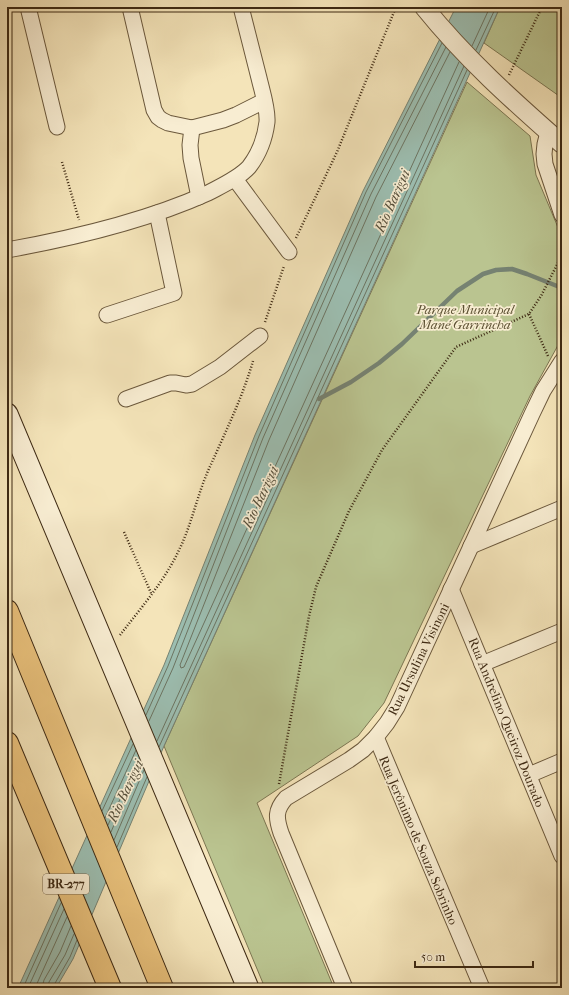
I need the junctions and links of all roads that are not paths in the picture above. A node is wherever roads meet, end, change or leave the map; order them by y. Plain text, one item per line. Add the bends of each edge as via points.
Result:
1 (28, 7) edge
2 (130, 7) edge
3 (241, 7) edge
4 (425, 8) edge
5 (264, 101) junction
6 (57, 128) dead end
7 (192, 128) junction
8 (548, 132) junction
9 (562, 144) edge
10 (235, 178) junction
11 (199, 196) junction
12 (157, 213) junction
13 (562, 215) edge
14 (7, 250) edge
15 (289, 252) dead end
16 (107, 315) dead end
17 (260, 336) dead end
18 (558, 366) edge
19 (126, 399) dead end
20 (7, 414) edge
21 (562, 508) edge
22 (471, 546) junction
23 (452, 589) junction
24 (7, 611) edge
25 (562, 631) edge
26 (482, 664) junction
27 (376, 737) junction
28 (7, 743) edge
29 (562, 761) edge
30 (528, 775) junction
31 (562, 856) edge
32 (110, 988) edge
33 (162, 988) edge
34 (248, 988) edge
35 (345, 988) edge
36 (482, 988) edge

1 - 6 street
2 - 7 street via 154,110 168,123
3 - 5 street
4 - 8 street via 489,78
5 - 7 street via 223,120
5 - 10 street via 267,121 264,138 248,168
7 - 11 street via 191,158
8 - 9 street
8 - 13 street via 545,164
10 - 11 street
10 - 15 street
11 - 12 street
12 - 14 street via 83,234
12 - 16 street via 174,293
17 - 19 street via 220,367 192,384 170,382
18 - 22 street, Rua Ursulina Visinoni via 543,391
20 - 34 main road
21 - 22 street
22 - 23 street, Rua Ursulina Visinoni
23 - 26 street, Rua Andrelino Queiroz Dourado
23 - 27 street, Rua Ursulina Visinoni via 397,707
24 - 33 highway
25 - 26 street
26 - 30 street, Rua Andrelino Queiroz Dourado
27 - 35 street, Rua Ursulina Visinoni via 349,760 286,798 280,804 277,813 281,833
27 - 36 street, Rua Jerônimo de Souza Sobrinho
28 - 32 highway, BR-277
29 - 30 street
30 - 31 street, Rua Andrelino Queiroz Dourado

